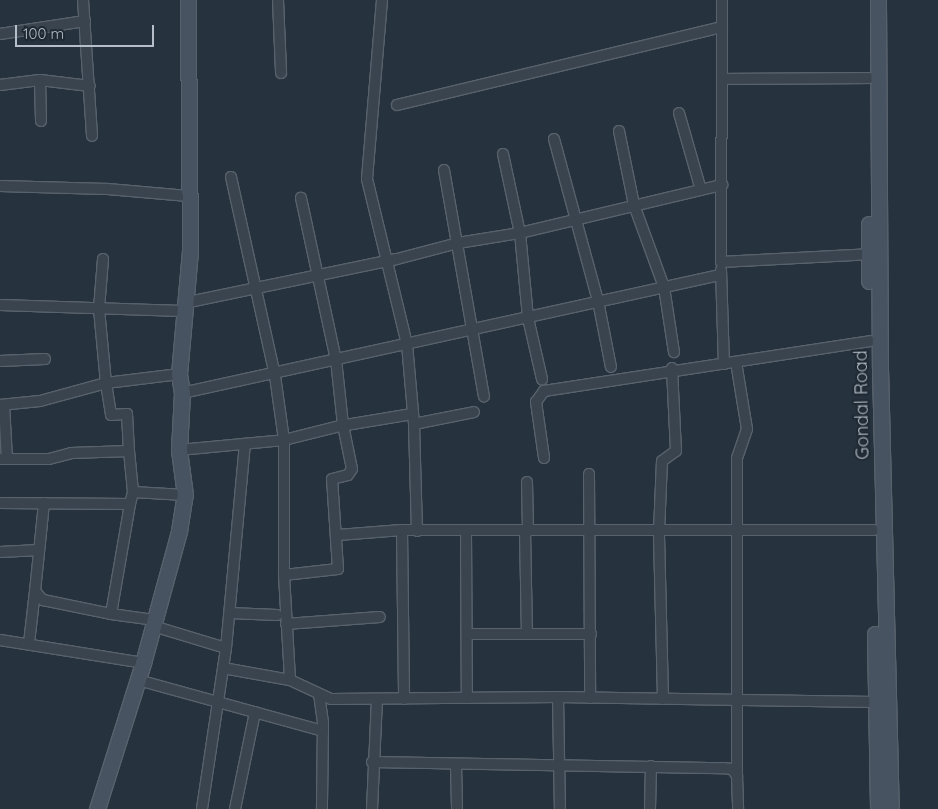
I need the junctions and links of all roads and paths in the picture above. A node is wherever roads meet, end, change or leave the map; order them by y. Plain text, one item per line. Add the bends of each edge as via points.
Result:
1 (83, 0) edge
2 (188, 0) edge
3 (278, 0) edge
4 (382, 0) edge
5 (722, 0) edge
6 (869, 0) edge
7 (878, 0) edge
8 (85, 21) junction
9 (722, 26) junction
10 (0, 34) edge
11 (281, 73) dead end
12 (869, 78) junction
13 (722, 79) junction
14 (40, 80) junction
15 (0, 85) edge
16 (90, 86) junction
17 (397, 106) dead end
18 (679, 113) dead end
19 (41, 120) dead end
20 (619, 130) dead end
21 (92, 136) dead end
22 (554, 139) dead end
23 (502, 154) dead end
24 (444, 170) dead end
25 (232, 177) dead end
26 (722, 185) junction
27 (0, 186) edge
28 (701, 190) junction
29 (189, 196) junction
30 (301, 198) dead end
31 (634, 205) junction
32 (573, 219) junction
33 (520, 233) junction
34 (458, 243) junction
35 (874, 254) junction
36 (104, 259) dead end
37 (388, 260) junction
38 (721, 262) junction
39 (319, 274) junction
40 (720, 275) junction
41 (664, 287) junction
42 (256, 288) junction
43 (598, 301) junction
44 (0, 305) edge
45 (183, 306) junction
46 (99, 309) junction
47 (528, 318) junction
48 (471, 330) junction
49 (870, 341) junction
50 (407, 344) junction
51 (674, 352) dead end
52 (45, 359) dead end
53 (336, 360) junction
54 (0, 361) edge
55 (736, 362) junction
56 (724, 364) junction
57 (611, 367) dead end
58 (672, 370) junction
59 (179, 374) junction
60 (275, 376) junction
61 (542, 379) dead end
62 (106, 383) junction
63 (182, 393) junction
64 (484, 397) dead end
65 (2, 405) edge
66 (474, 412) dead end
67 (413, 419) junction
68 (343, 425) junction
69 (284, 440) junction
70 (245, 444) junction
71 (179, 450) junction
72 (128, 451) junction
73 (544, 458) dead end
74 (4, 459) edge
75 (589, 474) dead end
76 (527, 482) dead end
77 (133, 492) junction
78 (185, 495) junction
79 (0, 503) edge
80 (44, 503) junction
81 (130, 504) junction
82 (402, 530) junction
83 (874, 530) junction
84 (417, 531) junction
85 (466, 531) junction
86 (526, 531) junction
87 (737, 531) junction
88 (588, 532) junction
89 (659, 532) junction
90 (338, 535) junction
91 (39, 550) junction
92 (0, 552) edge
93 (284, 575) junction
94 (35, 592) junction
95 (230, 612) junction
96 (112, 614) junction
97 (277, 615) dead end
98 (380, 617) dead end
99 (154, 623) junction
100 (286, 624) junction
101 (466, 634) junction
102 (527, 634) junction
103 (592, 634) junction
104 (0, 640) edge
105 (29, 643) junction
106 (226, 648) junction
107 (143, 663) junction
108 (223, 668) junction
109 (138, 680) junction
110 (290, 680) junction
111 (318, 694) junction
112 (558, 697) junction
113 (404, 698) junction
114 (467, 698) junction
115 (590, 698) junction
116 (377, 699) junction
117 (663, 700) junction
118 (739, 700) junction
119 (875, 702) junction
120 (219, 704) junction
121 (255, 712) junction
122 (323, 731) junction
123 (372, 762) junction
124 (456, 764) junction
125 (560, 764) junction
126 (650, 766) junction
127 (737, 776) junction
128 (97, 809) edge
129 (202, 809) edge
130 (235, 809) edge
131 (322, 809) edge
132 (372, 809) edge
133 (457, 809) edge
134 (560, 809) edge
135 (650, 809) edge
136 (738, 809) edge
137 (878, 809) edge
138 (891, 809) edge

1 - 8 street
2 - 29 main road
3 - 11 street
4 - 37 street via 367,179
5 - 9 street
6 - 12 main road
7 - 35 main road, Gondal Road
8 - 10 street
8 - 16 street
9 - 13 street
9 - 17 street
12 - 13 street
12 - 35 main road
13 - 26 street
14 - 15 street
14 - 16 street
14 - 19 street
16 - 21 street
18 - 28 street
20 - 31 street
22 - 32 street
23 - 33 street
24 - 34 street
25 - 42 street
26 - 28 street
26 - 38 street
27 - 29 street via 107,189
28 - 31 street
29 - 45 main road via 190,250
30 - 39 street
31 - 32 street
31 - 41 street
32 - 33 street
32 - 43 street
33 - 34 street
33 - 47 street
34 - 37 street
34 - 48 street
35 - 38 street
35 - 49 main road
35 - 138 main road, Gondal Road
36 - 46 street
37 - 39 street
37 - 50 street
38 - 40 street
39 - 42 street
39 - 53 street
40 - 41 street
40 - 56 street
41 - 43 street
41 - 51 street
42 - 45 street
42 - 60 street
43 - 47 street
43 - 57 street
44 - 46 street
45 - 46 street
45 - 59 main road
46 - 62 street
47 - 48 street
47 - 61 street
48 - 50 street
48 - 64 street
49 - 55 street
49 - 83 main road
50 - 53 street
50 - 67 street
52 - 54 street
53 - 60 street
53 - 68 street
55 - 56 street
55 - 87 street via 747,429 738,458
56 - 58 street
58 - 73 street via 544,392 536,402
58 - 89 street via 676,451 662,461
59 - 62 street
59 - 63 main road
60 - 63 street
60 - 69 street
62 - 65 street via 40,402
62 - 72 street via 111,415 127,414
63 - 71 main road
65 - 74 street
66 - 67 street
67 - 68 street
67 - 84 street
68 - 69 street
68 - 90 street via 352,469 348,475 332,479
69 - 70 street
69 - 93 street
70 - 71 street
70 - 95 street
71 - 78 main road
72 - 74 street via 71,453 49,459
72 - 77 street
75 - 88 street
76 - 86 street
77 - 78 street
77 - 81 street
78 - 99 main road
79 - 80 street
80 - 81 street
80 - 91 street
81 - 96 street
82 - 84 street
82 - 90 street
82 - 113 street
83 - 87 street
83 - 119 main road
84 - 85 street
85 - 86 street
85 - 101 street
86 - 88 street
86 - 102 street
87 - 89 street
87 - 118 street
88 - 89 street
88 - 103 street
89 - 117 street
90 - 93 street via 338,569
91 - 92 street
91 - 94 street
93 - 100 street
94 - 96 street via 43,600
94 - 105 street
95 - 97 street
95 - 106 street
96 - 99 street
98 - 100 street
99 - 106 street
99 - 107 main road
100 - 110 street
101 - 102 street
101 - 114 street
102 - 103 street
103 - 115 street
104 - 105 street
105 - 107 street
106 - 108 street
107 - 109 main road
108 - 110 street
108 - 120 street
109 - 120 street
109 - 128 main road
110 - 111 street
111 - 116 street via 330,699
111 - 122 street
112 - 114 street
112 - 115 street
112 - 125 street
113 - 114 street
113 - 116 street
115 - 117 street
116 - 123 street
117 - 118 street
118 - 119 street
118 - 127 street
119 - 137 main road
120 - 121 street
120 - 129 street
121 - 122 street
121 - 130 street
122 - 131 street
123 - 124 street
123 - 132 street
124 - 125 street
124 - 133 street
125 - 126 street
125 - 134 street
126 - 127 street via 732,769
126 - 135 street
127 - 136 street

